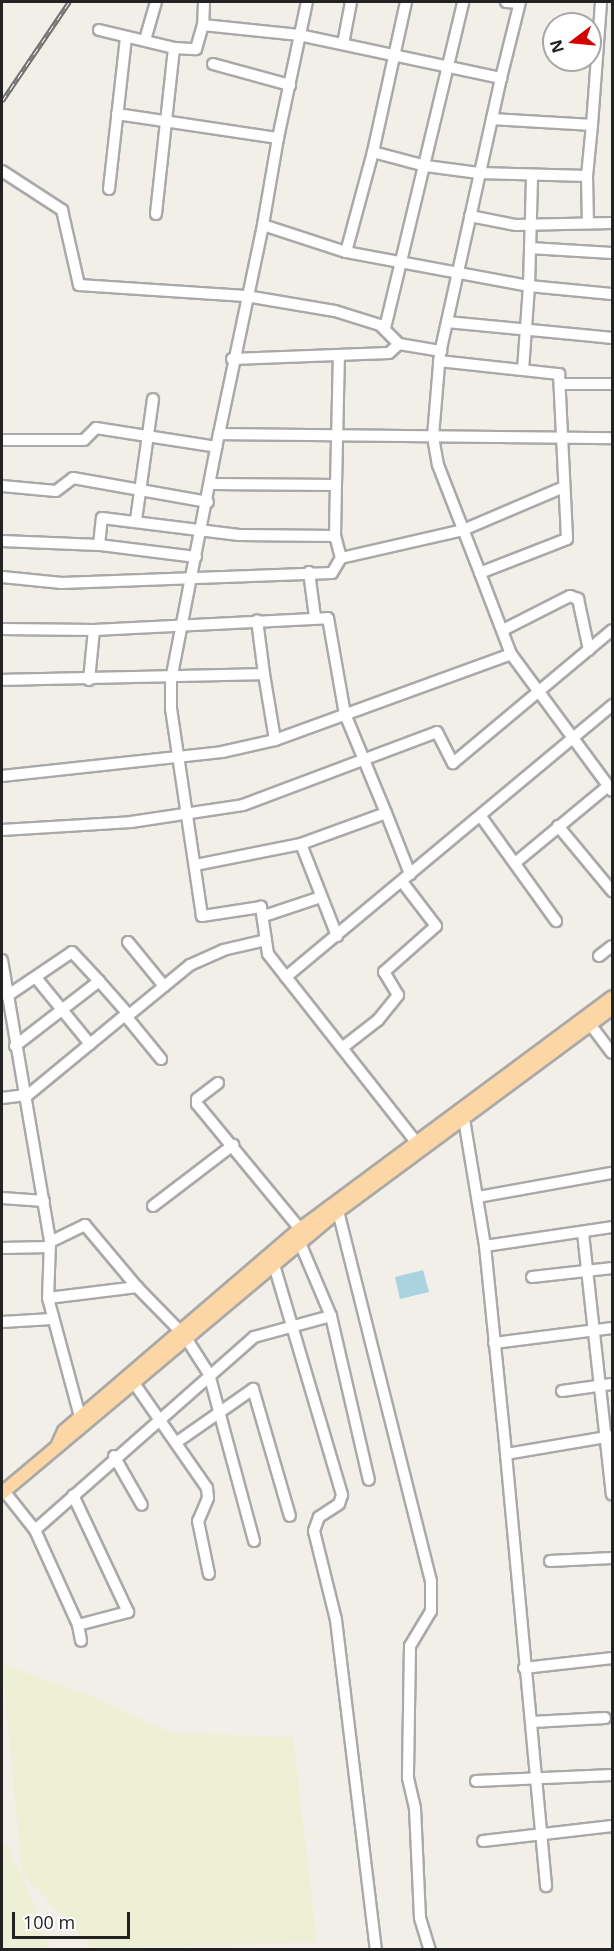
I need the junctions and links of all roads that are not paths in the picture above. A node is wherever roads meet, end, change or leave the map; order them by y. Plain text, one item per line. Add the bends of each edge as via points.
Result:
1 (156, 2) edge
2 (204, 2) edge
3 (307, 2) edge
4 (351, 2) edge
5 (406, 2) edge
6 (463, 2) edge
7 (506, 2) edge
8 (520, 2) edge
9 (601, 2) edge
10 (203, 25) junction
11 (99, 30) dead end
12 (299, 34) junction
13 (126, 37) junction
14 (146, 40) junction
15 (343, 44) junction
16 (174, 48) junction
17 (393, 54) junction
18 (213, 64) dead end
19 (448, 66) junction
20 (501, 78) junction
21 (290, 85) junction
22 (117, 114) junction
23 (165, 119) junction
24 (492, 119) junction
25 (592, 125) junction
26 (278, 138) junction
27 (373, 152) junction
28 (426, 166) junction
29 (2, 171) edge
30 (478, 173) junction
31 (532, 176) junction
32 (587, 176) junction
33 (109, 189) dead end
34 (156, 214) dead end
35 (470, 216) junction
36 (588, 222) junction
37 (532, 223) junction
38 (612, 223) edge
39 (263, 225) junction
40 (530, 248) junction
41 (346, 252) junction
42 (612, 253) edge
43 (403, 264) junction
44 (456, 275) junction
45 (529, 286) junction
46 (612, 294) edge
47 (244, 304) junction
48 (447, 322) junction
49 (385, 328) junction
50 (528, 329) junction
51 (612, 338) edge
52 (397, 347) junction
53 (440, 356) junction
54 (339, 357) junction
55 (232, 358) junction
56 (523, 370) junction
57 (560, 384) junction
58 (612, 384) edge
59 (153, 399) dead end
60 (219, 434) junction
61 (148, 435) junction
62 (561, 436) junction
63 (433, 437) junction
64 (339, 438) junction
65 (612, 438) edge
66 (2, 440) edge
67 (217, 447) junction
68 (212, 484) junction
69 (336, 485) junction
70 (2, 486) edge
71 (564, 487) junction
72 (140, 488) junction
73 (208, 502) junction
74 (136, 520) junction
75 (463, 530) junction
76 (200, 532) junction
77 (335, 536) junction
78 (2, 541) edge
79 (99, 545) junction
80 (196, 557) junction
81 (341, 558) junction
82 (309, 573) junction
83 (480, 573) junction
84 (193, 575) junction
85 (2, 577) edge
86 (315, 617) junction
87 (257, 620) junction
88 (181, 626) junction
89 (2, 628) edge
90 (93, 630) junction
91 (503, 630) junction
92 (612, 630) edge
93 (590, 650) junction
94 (512, 654) junction
95 (264, 674) junction
96 (2, 680) edge
97 (89, 680) junction
98 (171, 680) junction
99 (539, 691) junction
100 (612, 705) edge
101 (345, 714) junction
102 (573, 737) junction
103 (275, 740) junction
104 (178, 757) junction
105 (363, 760) junction
106 (2, 776) edge
107 (610, 789) edge
108 (186, 813) junction
109 (386, 813) junction
110 (482, 818) junction
111 (558, 826) junction
112 (2, 831) edge
113 (302, 844) junction
114 (515, 862) junction
115 (196, 865) junction
116 (407, 879) junction
117 (612, 891) edge
118 (321, 897) junction
119 (264, 916) junction
120 (556, 921) dead end
121 (337, 936) junction
122 (266, 940) junction
123 (128, 942) dead end
124 (612, 946) edge
125 (599, 956) dead end
126 (2, 960) edge
127 (286, 977) junction
128 (37, 979) junction
129 (99, 981) junction
130 (164, 986) junction
131 (5, 990) edge
132 (612, 997) edge
133 (612, 1008) edge
134 (62, 1010) junction
135 (590, 1024) junction
136 (90, 1044) junction
137 (15, 1046) junction
138 (342, 1048) junction
139 (612, 1053) edge
140 (161, 1059) dead end
141 (218, 1083) dead end
142 (28, 1095) junction
143 (2, 1098) edge
144 (464, 1119) junction
145 (416, 1142) junction
146 (233, 1145) junction
147 (612, 1173) edge
148 (478, 1197) junction
149 (2, 1198) edge
150 (44, 1201) junction
151 (153, 1206) dead end
152 (338, 1211) junction
153 (612, 1227) edge
154 (300, 1229) junction
155 (583, 1233) junction
156 (300, 1243) junction
157 (50, 1244) junction
158 (485, 1246) junction
159 (2, 1248) edge
160 (274, 1265) junction
161 (612, 1268) edge
162 (586, 1271) junction
163 (532, 1277) dead end
164 (137, 1287) junction
165 (48, 1298) junction
166 (331, 1316) junction
167 (52, 1320) junction
168 (2, 1322) edge
169 (292, 1326) junction
170 (612, 1328) edge
171 (592, 1332) junction
172 (183, 1335) junction
173 (494, 1343) junction
174 (209, 1374) junction
175 (134, 1383) junction
176 (612, 1384) edge
177 (600, 1386) junction
178 (562, 1390) dead end
179 (217, 1410) junction
180 (80, 1417) junction
181 (159, 1418) junction
182 (609, 1437) edge
183 (177, 1442) junction
184 (58, 1444) junction
185 (506, 1454) junction
186 (114, 1456) junction
187 (369, 1480) dead end
188 (3, 1492) edge
189 (73, 1494) junction
190 (612, 1494) edge
191 (142, 1505) dead end
192 (290, 1516) dead end
193 (35, 1530) junction
194 (254, 1541) dead end
195 (612, 1558) edge
196 (550, 1561) dead end
197 (208, 1574) dead end
198 (78, 1625) junction
199 (81, 1641) dead end
200 (612, 1658) edge
201 (524, 1668) junction
202 (605, 1718) dead end
203 (532, 1722) junction
204 (612, 1775) edge
205 (537, 1780) junction
206 (476, 1782) dead end
207 (612, 1826) edge
208 (542, 1835) junction
209 (483, 1841) dead end
210 (546, 1886) dead end
211 (376, 1950) edge
212 (430, 1950) edge

1 - 14 street
2 - 10 street
3 - 12 street
4 - 15 street
5 - 17 street
6 - 19 street
7 - 8 street
8 - 20 street
9 - 25 street
10 - 12 street
10 - 16 street via 196,49
11 - 13 street
12 - 15 street
12 - 21 street
13 - 14 street
13 - 22 street
14 - 16 street
15 - 17 street
16 - 23 street
17 - 19 street
17 - 27 street
18 - 21 street
19 - 20 street
19 - 28 street
20 - 24 street
21 - 26 street
22 - 23 street
22 - 33 street
23 - 26 street
23 - 34 street
24 - 25 street
24 - 30 street
25 - 32 street
26 - 39 street
27 - 28 street
27 - 41 street
28 - 30 street
28 - 43 street
29 - 47 street via 62,210 79,285
30 - 31 street
30 - 35 street
31 - 32 street
31 - 37 street
32 - 36 street
35 - 37 street via 516,225
35 - 44 street
36 - 37 street via 579,226
36 - 38 street
37 - 40 street
39 - 41 street
39 - 47 street
40 - 42 street
40 - 45 street
41 - 43 street
43 - 44 street
43 - 49 street
44 - 45 street
44 - 48 street
45 - 46 street
45 - 50 street
47 - 49 street via 335,311
47 - 55 street
48 - 50 street
48 - 53 street
49 - 52 street
50 - 51 street
50 - 56 street
52 - 53 street
52 - 54 street
53 - 56 street
53 - 63 street
54 - 55 street
54 - 64 street
55 - 60 street
56 - 57 street via 559,374
57 - 58 street
57 - 62 street
59 - 61 street
60 - 64 street
60 - 67 street
61 - 66 street via 96,428 84,441
61 - 67 street
61 - 72 street
62 - 63 street
62 - 65 street
62 - 71 street
63 - 64 street
63 - 75 street
64 - 69 street
67 - 68 street
68 - 69 street
68 - 73 street
69 - 77 street
70 - 72 street via 56,491 73,478
71 - 75 street
71 - 83 street via 567,539
72 - 73 street
72 - 74 street
73 - 76 street
74 - 76 street
74 - 79 street via 102,518
75 - 81 street
75 - 83 street
76 - 77 street
76 - 80 street
77 - 81 street
78 - 79 street
79 - 80 street
80 - 84 street
81 - 82 street via 335,572
82 - 84 street via 238,578
82 - 86 street
83 - 91 street
84 - 85 street via 62,583
84 - 88 street
86 - 87 street
86 - 101 street via 330,622
87 - 88 street
87 - 95 street
88 - 90 street
88 - 98 street
89 - 90 street
90 - 97 street
91 - 93 street via 570,596 578,599
91 - 94 street
92 - 93 street
93 - 99 street
94 - 99 street
94 - 101 street
95 - 98 street
95 - 103 street
96 - 97 street
97 - 98 street
98 - 104 street
99 - 102 street
99 - 105 street via 453,763 437,732
100 - 102 street
101 - 103 street
101 - 105 street
102 - 107 street
102 - 110 street
103 - 104 street
104 - 106 street
104 - 108 street
105 - 108 street via 243,805
105 - 109 street
107 - 111 street
108 - 112 street via 131,822
108 - 115 street
109 - 113 street
109 - 116 street
110 - 114 street
110 - 116 street
111 - 114 street
111 - 117 street
113 - 115 street
113 - 118 street
114 - 120 street
115 - 119 street via 202,916 261,907
116 - 121 street
116 - 138 street via 436,926 384,972 398,995 378,1020
118 - 119 street
118 - 121 street
119 - 122 street
121 - 127 street
122 - 127 street via 271,959
122 - 130 street via 206,956
123 - 130 street
124 - 125 street
126 - 131 street
127 - 138 street
128 - 129 street via 72,952
128 - 131 street
128 - 134 street
129 - 130 street via 129,1015
129 - 134 street
131 - 137 street
132 - 145 main road
133 - 135 main road
134 - 136 street
134 - 137 street
135 - 139 street
135 - 144 main road
136 - 140 street via 125,1015
136 - 142 street
137 - 142 street
138 - 145 street
141 - 146 street via 196,1102
142 - 143 street
142 - 150 street
144 - 148 street
144 - 152 main road
145 - 154 main road
146 - 151 street
146 - 154 street
147 - 148 street
148 - 158 street
149 - 150 street
150 - 157 street
152 - 156 main road
152 - 212 street via 431,1581 431,1611 410,1646 408,1778 415,1808 420,1918
153 - 155 street
154 - 172 main road
155 - 158 street
155 - 162 street
156 - 160 main road
156 - 166 street
157 - 159 street
157 - 164 street via 86,1225
157 - 165 street
158 - 173 street
160 - 169 street
160 - 172 main road
161 - 162 street
162 - 163 street
162 - 171 street
164 - 165 street
164 - 172 street
165 - 167 street
166 - 169 street
166 - 187 street
167 - 168 street
167 - 180 street
169 - 174 street via 254,1337
169 - 211 street via 342,1495 339,1504 319,1517 314,1531 336,1620
170 - 171 street
171 - 173 street
171 - 177 street
172 - 174 street
172 - 175 main road
172 - 180 main road
173 - 185 street
174 - 179 street
174 - 181 street
175 - 181 street
175 - 184 main road
176 - 177 street
177 - 178 street
177 - 182 street
179 - 183 street
179 - 192 street via 244,1390 257,1393
179 - 194 street
180 - 184 main road
181 - 183 street
181 - 186 street
182 - 185 street
182 - 190 street
183 - 197 street via 207,1488 208,1498 198,1521
184 - 188 main road
185 - 201 street
186 - 189 street
186 - 191 street
188 - 193 street
189 - 193 street
189 - 198 street via 128,1612
193 - 198 street
195 - 196 street
198 - 199 street
200 - 201 street
201 - 203 street
202 - 203 street
203 - 205 street
204 - 205 street
205 - 206 street
205 - 208 street
207 - 208 street
208 - 209 street
208 - 210 street

